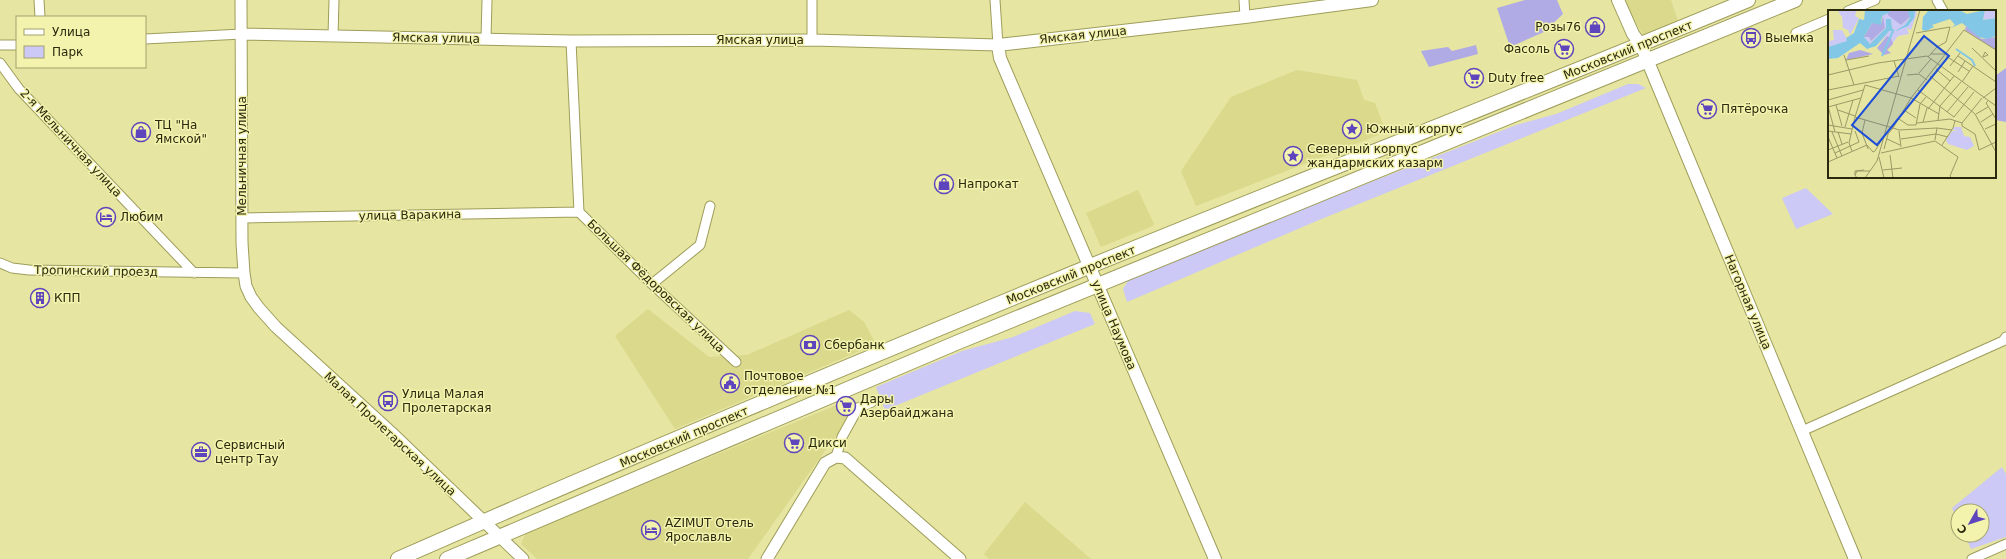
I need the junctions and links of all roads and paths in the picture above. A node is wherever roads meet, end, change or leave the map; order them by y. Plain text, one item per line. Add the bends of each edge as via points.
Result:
1 (39, 0) edge
2 (241, 0) edge
3 (334, 0) edge
4 (487, 0) edge
5 (812, 0) edge
6 (995, 0) edge
7 (1244, 0) edge
8 (1372, 0) edge
9 (1618, 0) edge
10 (1748, 0) edge
11 (1795, 0) edge
12 (1875, 0) edge
13 (1937, 0) edge
14 (1850, 10) edge
15 (1942, 10) edge
16 (40, 16) edge
17 (1245, 17) junction
18 (1828, 19) edge
19 (1796, 33) dead end
20 (242, 34) junction
21 (333, 36) junction
22 (146, 39) edge
23 (486, 39) junction
24 (812, 40) junction
25 (571, 41) junction
26 (0, 45) edge
27 (16, 45) edge
28 (998, 45) junction
29 (1641, 45) junction
30 (1648, 61) junction
31 (0, 63) edge
32 (710, 206) dead end
33 (579, 212) junction
34 (242, 218) junction
35 (0, 262) edge
36 (1089, 267) junction
37 (194, 273) junction
38 (244, 273) junction
39 (652, 284) junction
40 (1097, 285) junction
41 (258, 308) joint
42 (2006, 338) edge
43 (736, 362) dead end
44 (872, 402) dead end
45 (1802, 431) junction
46 (836, 457) junction
47 (483, 522) junction
48 (499, 536) junction
49 (2006, 544) edge
50 (398, 559) edge
51 (447, 559) edge
52 (523, 559) edge
53 (767, 559) edge
54 (960, 559) edge
55 (1215, 559) edge
56 (1855, 559) edge
57 (1972, 559) edge

1 - 16 street
2 - 20 street, Мельничная улица
3 - 21 street
4 - 23 street
5 - 24 street
6 - 28 street
7 - 17 street
8 - 17 main road, Ямская улица
9 - 29 main road, Нагорная улица via 1633,34
10 - 29 main road, Московский проспект
11 - 30 main road, Московский проспект
12 - 14 street
13 - 15 street
17 - 28 main road, Ямская улица
18 - 19 street
20 - 21 street, Ямская улица
20 - 22 street, Ямская улица
20 - 34 street, Мельничная улица
21 - 23 street, Ямская улица
23 - 25 street, Ямская улица
24 - 25 street, Ямская улица
24 - 28 street, Ямская улица
25 - 33 street, Большая Фёдоровская улица
26 - 27 street
28 - 36 main road, улица Наумова via 1000,58
29 - 30 main road, Нагорная улица
29 - 36 main road, Московский проспект
30 - 40 main road, Московский проспект
30 - 45 main road, Нагорная улица
31 - 37 street, 2-я Мельничная улица via 19,89
32 - 39 street via 700,245
33 - 34 street, улица Варакина
33 - 39 street, Большая Фёдоровская улица
34 - 38 street, Мельничная улица
35 - 37 street, Тропинский проезд via 12,268 29,270
36 - 40 main road, улица Наумова
36 - 47 main road, Московский проспект
37 - 38 street, Тропинский проезд
38 - 41 street, Мельничная улица via 250,297
39 - 43 street, Большая Фёдоровская улица
40 - 48 main road, Московский проспект
40 - 55 main road, улица Наумова
41 - 47 street, Малая Пролетарская улица
42 - 45 street
44 - 46 street via 858,408 842,437
45 - 56 main road, Нагорная улица
46 - 53 street via 825,463
46 - 54 street via 845,458
47 - 48 street, Малая Пролетарская улица
47 - 50 main road, Московский проспект
48 - 51 main road, Московский проспект
48 - 52 street, Малая Пролетарская улица
49 - 57 street

